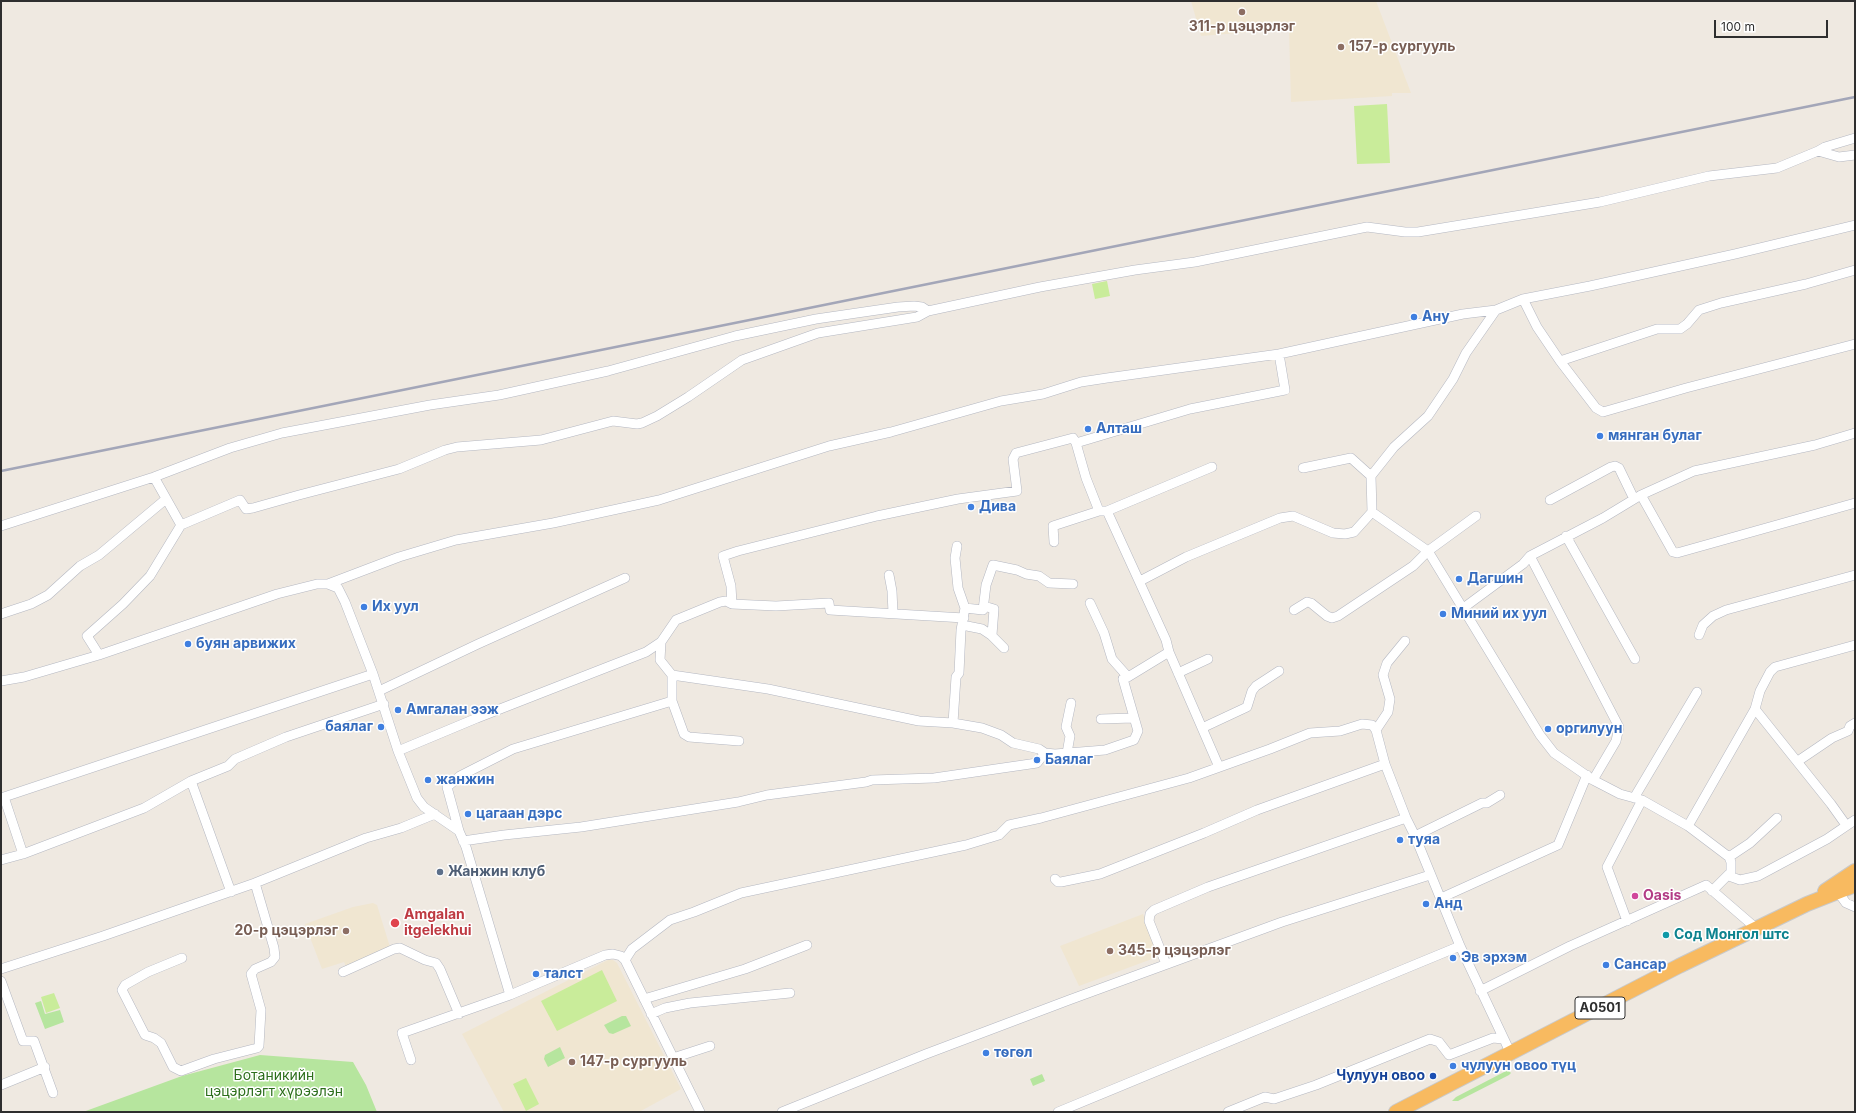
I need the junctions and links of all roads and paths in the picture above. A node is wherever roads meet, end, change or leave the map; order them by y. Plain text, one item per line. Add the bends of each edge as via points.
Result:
1 (1855, 138) edge
2 (1818, 151) junction
3 (1855, 155) edge
4 (1855, 225) edge
5 (1855, 270) edge
6 (1523, 298) junction
7 (1496, 310) junction
8 (928, 311) junction
9 (1855, 344) edge
10 (1279, 354) junction
11 (1560, 361) junction
12 (1855, 433) edge
13 (1076, 443) junction
14 (1212, 467) dead end
15 (1303, 468) dead end
16 (1371, 476) junction
17 (154, 477) junction
18 (1638, 497) junction
19 (166, 499) junction
20 (1550, 500) dead end
21 (1855, 503) edge
22 (1103, 511) junction
23 (1372, 512) junction
24 (1476, 516) dead end
25 (181, 525) junction
26 (1, 526) edge
27 (1566, 536) junction
28 (1054, 542) dead end
29 (957, 546) dead end
30 (1428, 551) junction
31 (1530, 556) junction
32 (889, 575) dead end
33 (1855, 575) edge
34 (625, 578) dead end
35 (1140, 581) junction
36 (328, 584) junction
37 (1073, 584) dead end
38 (1090, 603) dead end
39 (732, 604) junction
40 (984, 606) junction
41 (965, 608) junction
42 (1462, 609) junction
43 (1294, 610) dead end
44 (893, 613) junction
45 (1, 614) edge
46 (963, 622) junction
47 (992, 635) junction
48 (1699, 635) dead end
49 (1405, 641) dead end
50 (661, 642) junction
51 (1855, 645) edge
52 (1004, 648) dead end
53 (1169, 652) junction
54 (99, 655) junction
55 (1208, 659) dead end
56 (1635, 659) dead end
57 (1279, 671) dead end
58 (1178, 673) junction
59 (373, 674) junction
60 (672, 675) junction
61 (1128, 677) junction
62 (1, 682) edge
63 (379, 692) junction
64 (1697, 692) dead end
65 (672, 702) junction
66 (1071, 703) dead end
67 (384, 704) junction
68 (1755, 709) junction
69 (1133, 718) junction
70 (1101, 719) dead end
71 (953, 722) junction
72 (1855, 723) edge
73 (1202, 728) junction
74 (1376, 730) junction
75 (739, 741) dead end
76 (398, 751) junction
77 (1044, 753) junction
78 (1068, 753) junction
79 (1798, 761) junction
80 (1385, 764) junction
81 (1219, 767) junction
82 (1590, 777) junction
83 (191, 781) junction
84 (1500, 795) dead end
85 (1638, 799) junction
86 (435, 814) junction
87 (1406, 818) junction
88 (1777, 818) dead end
89 (1855, 820) edge
90 (1846, 825) junction
91 (1688, 826) junction
92 (459, 831) junction
93 (1415, 836) junction
94 (463, 841) junction
95 (23, 854) junction
96 (1729, 858) junction
97 (1, 860) edge
98 (1855, 871) edge
99 (1430, 875) junction
100 (1729, 876) junction
101 (1055, 879) dead end
102 (255, 883) junction
103 (1855, 885) edge
104 (1712, 891) junction
105 (231, 892) junction
106 (1838, 892) junction
107 (1440, 898) junction
108 (1807, 904) junction
109 (1855, 907) edge
110 (1627, 921) junction
111 (1757, 929) junction
112 (807, 945) dead end
113 (1460, 946) junction
114 (182, 958) dead end
115 (625, 960) junction
116 (1166, 964) junction
117 (1, 969) edge
118 (343, 972) dead end
119 (1, 980) edge
120 (1480, 991) junction
121 (790, 993) dead end
122 (510, 995) junction
123 (644, 999) junction
124 (459, 1014) junction
125 (651, 1014) junction
126 (1503, 1039) junction
127 (710, 1046) dead end
128 (1511, 1054) junction
129 (674, 1058) junction
130 (411, 1060) dead end
131 (45, 1067) junction
132 (1, 1085) edge
133 (53, 1093) dead end
134 (1404, 1110) edge
135 (700, 1112) edge
136 (782, 1112) edge
137 (1058, 1112) edge
138 (1228, 1112) edge

1 - 2 street via 1825,146
2 - 3 street via 1839,157
2 - 8 street via 1777,168 1709,176 1572,208 1418,232 1367,228 1195,262 1032,289
4 - 6 street via 1590,286
5 - 11 street via 1721,303 1699,310 1680,329 1657,329
6 - 7 street
6 - 11 street via 1537,327
7 - 10 street via 1464,314
7 - 16 street via 1466,352 1428,416 1394,448
8 - 17 street via 922,307 898,307 816,319 735,336 608,371 499,396 430,405 264,438
8 - 25 street via 917,316 808,335 754,355 731,366 688,397 642,423 613,421 541,440 451,449 399,469 253,508 246,509 240,500
9 - 11 street via 1603,412 1596,408
10 - 13 street via 1285,390 1190,409
10 - 36 street via 1081,382 1044,394 1001,401 891,432 829,446 659,500 553,523 456,540 399,557
12 - 18 street via 1815,445 1694,471
13 - 22 street via 1086,478
13 - 39 street via 1073,438 1016,453 1013,459 1017,491 958,499 877,516 723,556 731,586
14 - 22 street
15 - 16 street via 1351,458
16 - 23 street
17 - 19 street
17 - 26 street
18 - 20 street via 1616,466
18 - 21 street via 1677,553
18 - 27 street
19 - 25 street
19 - 45 street via 99,555 80,566 48,595
22 - 28 street via 1053,526
22 - 35 street
23 - 30 street
23 - 35 street via 1354,532 1345,534 1333,533 1293,516 1280,518 1186,557
24 - 30 street
25 - 54 street via 150,576 87,636
27 - 31 street
27 - 56 street
29 - 41 street via 954,558 958,588
30 - 42 street
30 - 43 street via 1413,566 1338,616 1327,616 1307,602
31 - 42 street via 1523,564
31 - 82 street via 1619,727 1616,741
32 - 44 street
33 - 48 street via 1726,610 1713,616 1703,625
34 - 63 street
35 - 53 street
36 - 54 street via 317,584 277,594
36 - 59 street via 338,588 345,602
37 - 40 street via 1049,583 1039,576 993,566 986,585
38 - 61 street via 1112,658
39 - 44 street via 776,606 829,603 830,610
39 - 50 street via 720,602 676,620
40 - 41 street via 983,610
40 - 47 street via 994,609
41 - 46 street
42 - 82 street via 1554,753
44 - 46 street
46 - 47 street
46 - 71 street
47 - 52 street
49 - 74 street via 1387,663 1384,674 1390,699 1389,706
50 - 60 street via 660,660
50 - 76 street via 646,652
51 - 68 street via 1774,667 1763,686
53 - 58 street
53 - 61 street
54 - 62 street
55 - 58 street
57 - 73 street via 1256,686 1247,707
58 - 73 street
59 - 63 street
59 - 95 street via 4,797
60 - 65 street
60 - 71 street via 768,689 919,721
61 - 69 street via 1123,680
63 - 67 street
64 - 85 street
65 - 75 street via 684,734 689,737
65 - 92 street via 513,749 460,776 447,787
66 - 78 street via 1066,727 1070,736
67 - 76 street
67 - 83 street via 286,737
68 - 79 street
68 - 91 street
69 - 70 street
69 - 78 street via 1138,731 1134,740 1105,750
71 - 77 street via 982,728 1013,743 1039,749
72 - 79 street via 1848,731 1832,738
73 - 81 street
74 - 80 street
74 - 81 street via 1372,725 1362,724 1340,731 1310,733
76 - 86 street via 417,798 424,807
77 - 78 street
77 - 94 street via 1037,763 934,778 872,780 581,826
79 - 90 street
80 - 87 street
80 - 101 street via 1257,810 1100,874 1061,882
81 - 115 street via 1158,787 1009,825 999,835 973,843 741,893 670,920 632,949
82 - 85 street via 1620,794
82 - 107 street via 1558,845
83 - 95 street via 144,808
83 - 105 street
84 - 93 street
85 - 91 street
85 - 110 street via 1606,867
86 - 92 street
86 - 102 street via 401,828 366,838
87 - 93 street
87 - 116 street via 1208,886 1154,910 1149,921
88 - 96 street
89 - 90 street
90 - 100 street via 1827,839 1758,876 1740,880
91 - 96 street
92 - 94 street
93 - 99 street
94 - 122 street
95 - 97 street
96 - 100 street via 1732,868
98 - 108 highway, A0501
99 - 107 street
99 - 116 street via 1282,922
100 - 104 street
102 - 105 street
102 - 114 street via 275,957 251,974 260,1010 257,1048 181,1071 173,1067 161,1043 145,1035 122,990 125,985 148,972
103 - 106 highway, A0501
104 - 110 street via 1706,885
104 - 111 street
105 - 117 street
106 - 108 highway, A0501
106 - 109 street via 1846,903
107 - 113 street
108 - 111 highway, A0501
110 - 120 street
111 - 128 highway, A0501 via 1678,966
112 - 123 street via 745,969
113 - 120 street
113 - 137 street
115 - 122 street via 619,955 608,954
115 - 123 street
116 - 136 street via 926,1054
118 - 124 street via 400,948 436,963
119 - 131 street via 23,1041 34,1041
120 - 126 street
121 - 125 street via 690,1003
122 - 124 street
123 - 125 street
124 - 130 street via 402,1033
125 - 129 street
126 - 128 street
126 - 138 street via 1494,1038 1449,1054 1439,1042 1430,1039 1316,1085 1274,1099 1265,1097
127 - 129 street
128 - 134 highway, A0501
129 - 135 street
131 - 132 street
131 - 133 street

